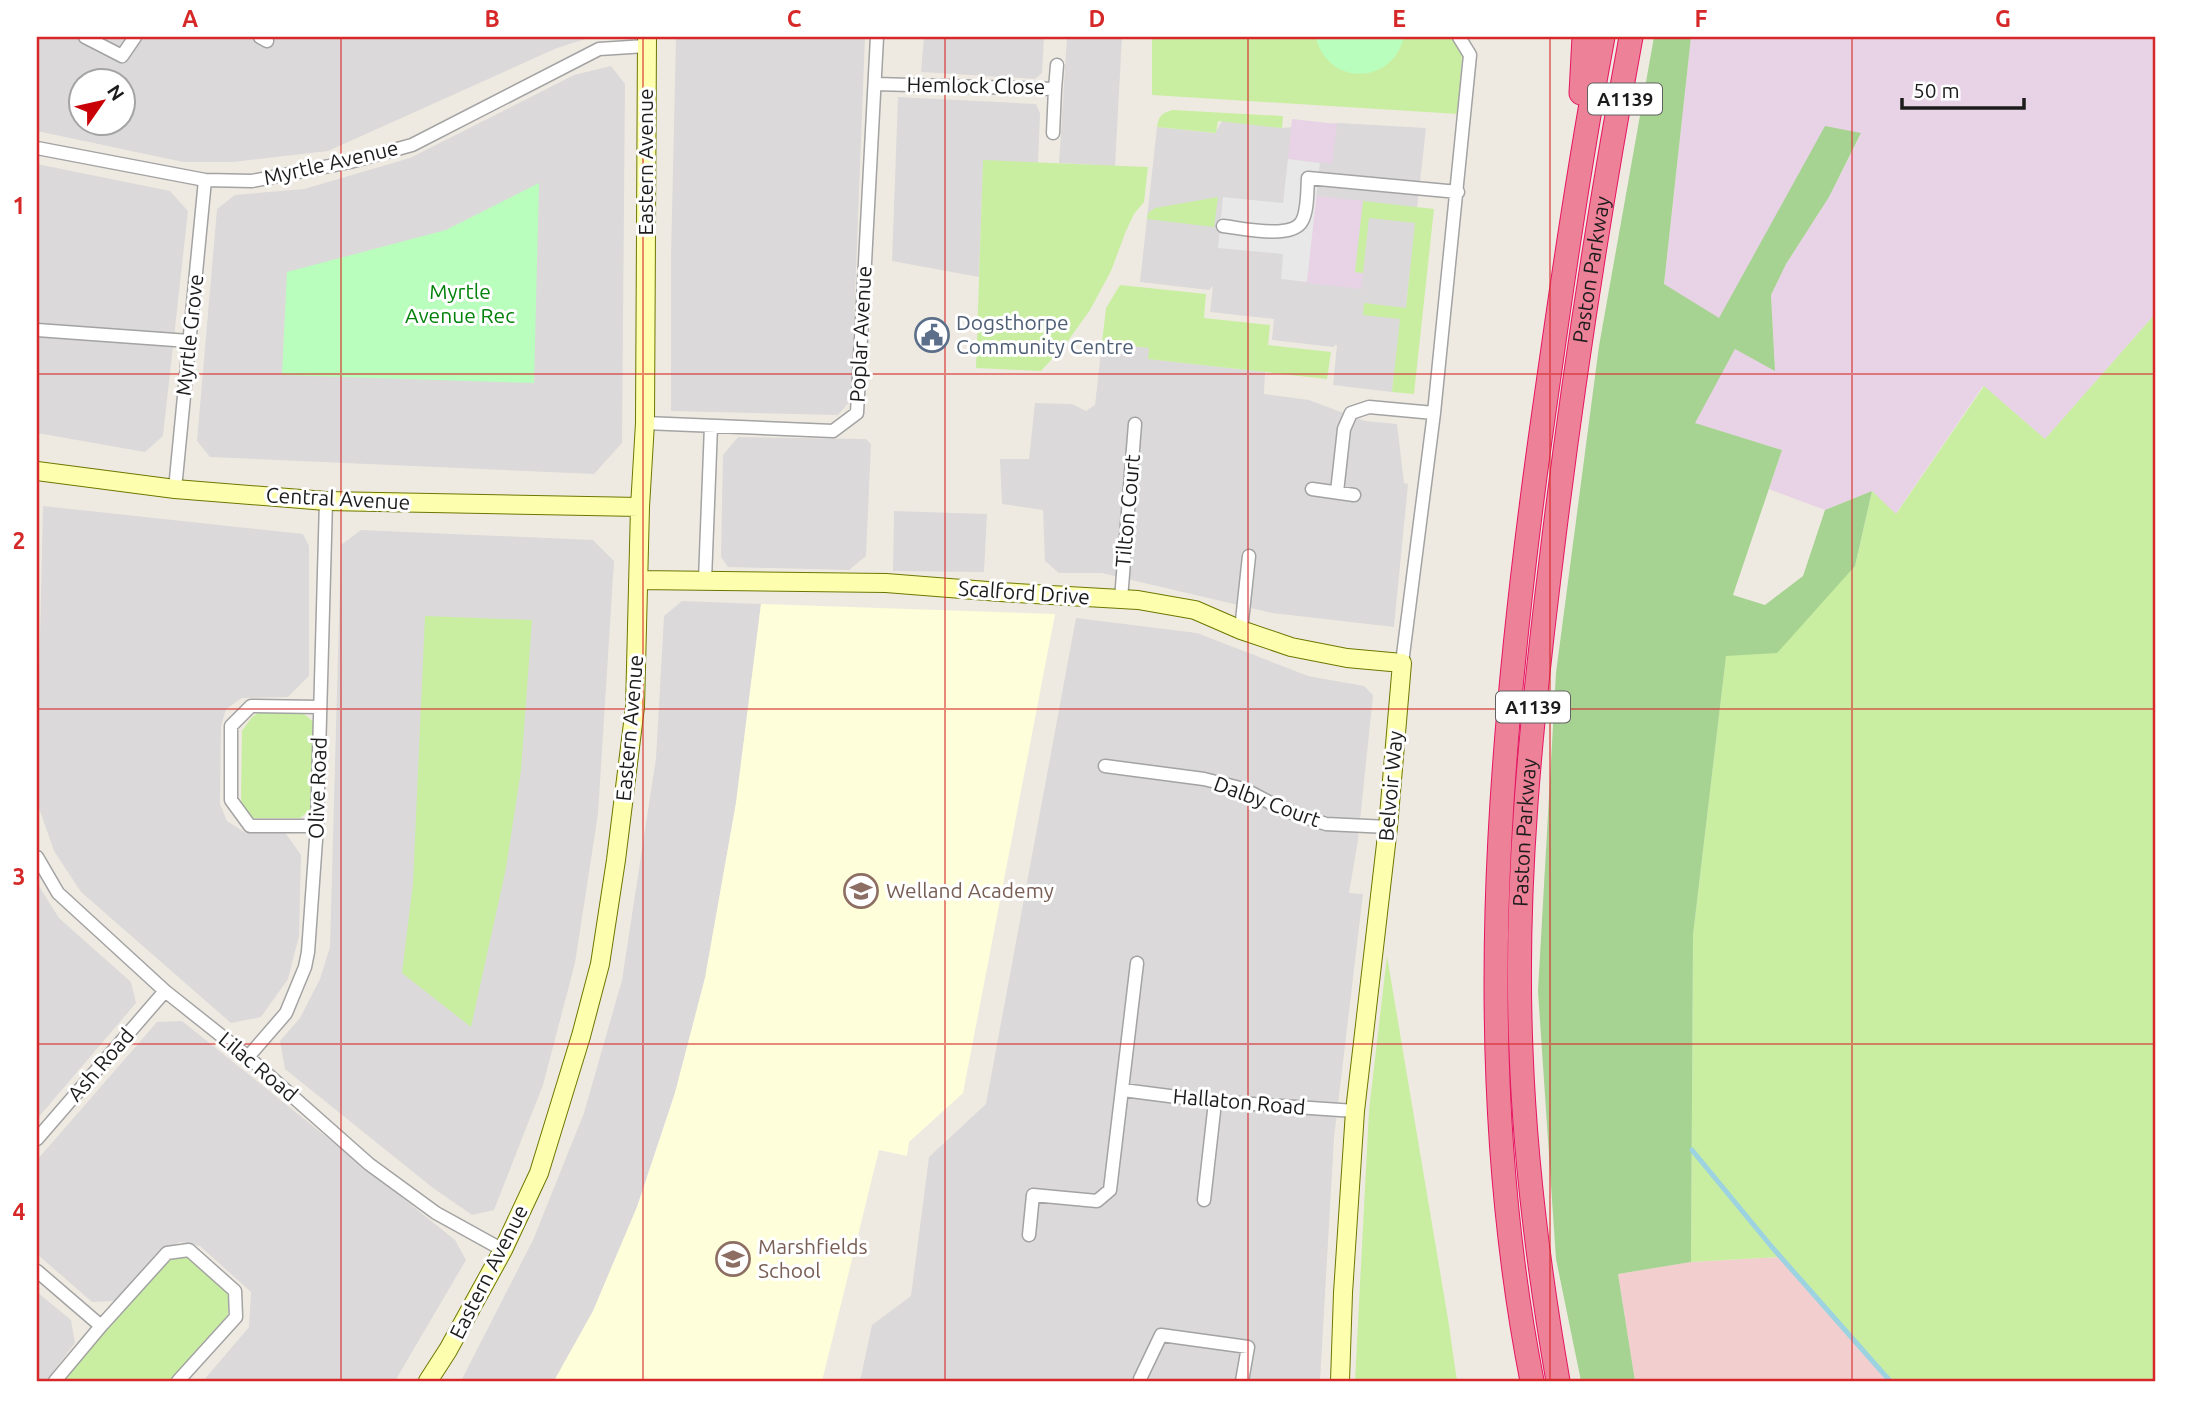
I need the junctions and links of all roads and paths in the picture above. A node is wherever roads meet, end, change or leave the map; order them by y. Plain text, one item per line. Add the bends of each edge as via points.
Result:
1 (85, 37) edge
2 (135, 37) edge
3 (877, 37) edge
4 (1459, 37) edge
5 (1584, 37) edge
6 (1603, 37) edge
7 (1631, 37) edge
8 (1641, 37) edge
9 (646, 41) edge
10 (1058, 65) dead end
11 (875, 84) junction
12 (1055, 89) junction
13 (1053, 133) dead end
14 (37, 148) edge
15 (1581, 156) junction
16 (1608, 162) junction
17 (205, 180) junction
18 (1458, 192) junction
19 (1223, 226) dead end
20 (37, 330) edge
21 (189, 341) junction
22 (1434, 413) junction
23 (645, 423) junction
24 (1135, 424) dead end
25 (711, 426) junction
26 (37, 471) edge
27 (175, 489) junction
28 (1312, 489) dead end
29 (1337, 492) junction
30 (1354, 495) dead end
31 (326, 501) junction
32 (640, 506) junction
33 (1249, 556) dead end
34 (638, 580) junction
35 (705, 580) junction
36 (1121, 599) junction
37 (1241, 630) junction
38 (1402, 663) junction
39 (320, 707) junction
40 (1105, 766) dead end
41 (317, 826) junction
42 (1388, 827) junction
43 (37, 857) edge
44 (1137, 963) dead end
45 (165, 991) junction
46 (248, 1057) junction
47 (1123, 1090) junction
48 (1215, 1101) junction
49 (1355, 1111) junction
50 (37, 1139) edge
51 (1204, 1200) dead end
52 (1028, 1235) dead end
53 (503, 1250) junction
54 (37, 1270) edge
55 (101, 1326) junction
56 (1140, 1379) dead end
57 (54, 1381) edge
58 (178, 1381) edge
59 (428, 1381) edge
60 (1242, 1381) edge
61 (1340, 1381) edge
62 (1532, 1381) edge
63 (1558, 1381) edge

1 - 2 street via 122,56
3 - 11 street, Poplar Avenue
4 - 18 street, Belvoir Way via 1470,55
5 - 15 highway, A1139
6 - 15 highway, Paston Parkway / A1139
7 - 16 highway, Paston Parkway / A1139
8 - 16 highway, A1139
9 - 17 street, Myrtle Avenue via 598,49 412,145 252,181
9 - 23 street, Eastern Avenue
10 - 12 street, Hemlock Close
11 - 12 street, Hemlock Close
11 - 25 street, Poplar Avenue via 857,413 833,431
12 - 13 street
14 - 17 street, Myrtle Avenue
15 - 62 highway, Paston Parkway / A1139 via 1511,675 1496,920 1502,1142 1511,1245
16 - 63 highway, Paston Parkway / A1139 via 1561,480 1525,805 1521,1047 1526,1143
17 - 21 street, Myrtle Grove
18 - 19 street via 1308,178 1303,220 1297,228 1278,232
18 - 22 street, Belvoir Way
20 - 21 street
21 - 27 street, Myrtle Grove
22 - 29 street via 1369,407 1351,413 1344,429
22 - 38 street, Belvoir Way
23 - 25 street, Poplar Avenue
23 - 32 street, Eastern Avenue
24 - 36 street, Tilton Court
25 - 35 street
26 - 27 street, Central Avenue
27 - 31 street, Central Avenue
28 - 29 street
29 - 30 street
31 - 32 street, Central Avenue
31 - 39 street, Olive Road
32 - 34 street, Eastern Avenue
33 - 37 street
34 - 35 street, Scalford Drive
34 - 53 street, Eastern Avenue via 635,708 600,964 539,1173
35 - 36 street, Scalford Drive via 886,583
36 - 37 street, Scalford Drive via 1195,610
37 - 38 street, Scalford Drive via 1291,647
38 - 42 street, Belvoir Way
39 - 41 street, Olive Road
39 - 41 street via 251,706 230,726 232,800 250,825
40 - 42 street, Dalby Court via 1244,789 1284,810 1326,824
41 - 46 street, Olive Road via 305,967 286,1013
42 - 49 street, Belvoir Way
43 - 45 street, Lilac Road via 58,893
44 - 47 street
45 - 46 street, Lilac Road
45 - 50 street, Ash Road
46 - 53 street, Lilac Road via 369,1164 436,1213
47 - 48 street, Hallaton Road
47 - 52 street via 1110,1190 1097,1201 1033,1195
48 - 49 street, Hallaton Road
48 - 51 street
49 - 61 street, Belvoir Way
53 - 59 street, Eastern Avenue
54 - 55 street
55 - 57 street
55 - 58 street via 167,1253 189,1250 235,1292 236,1317
56 - 60 street via 1161,1335 1248,1347

